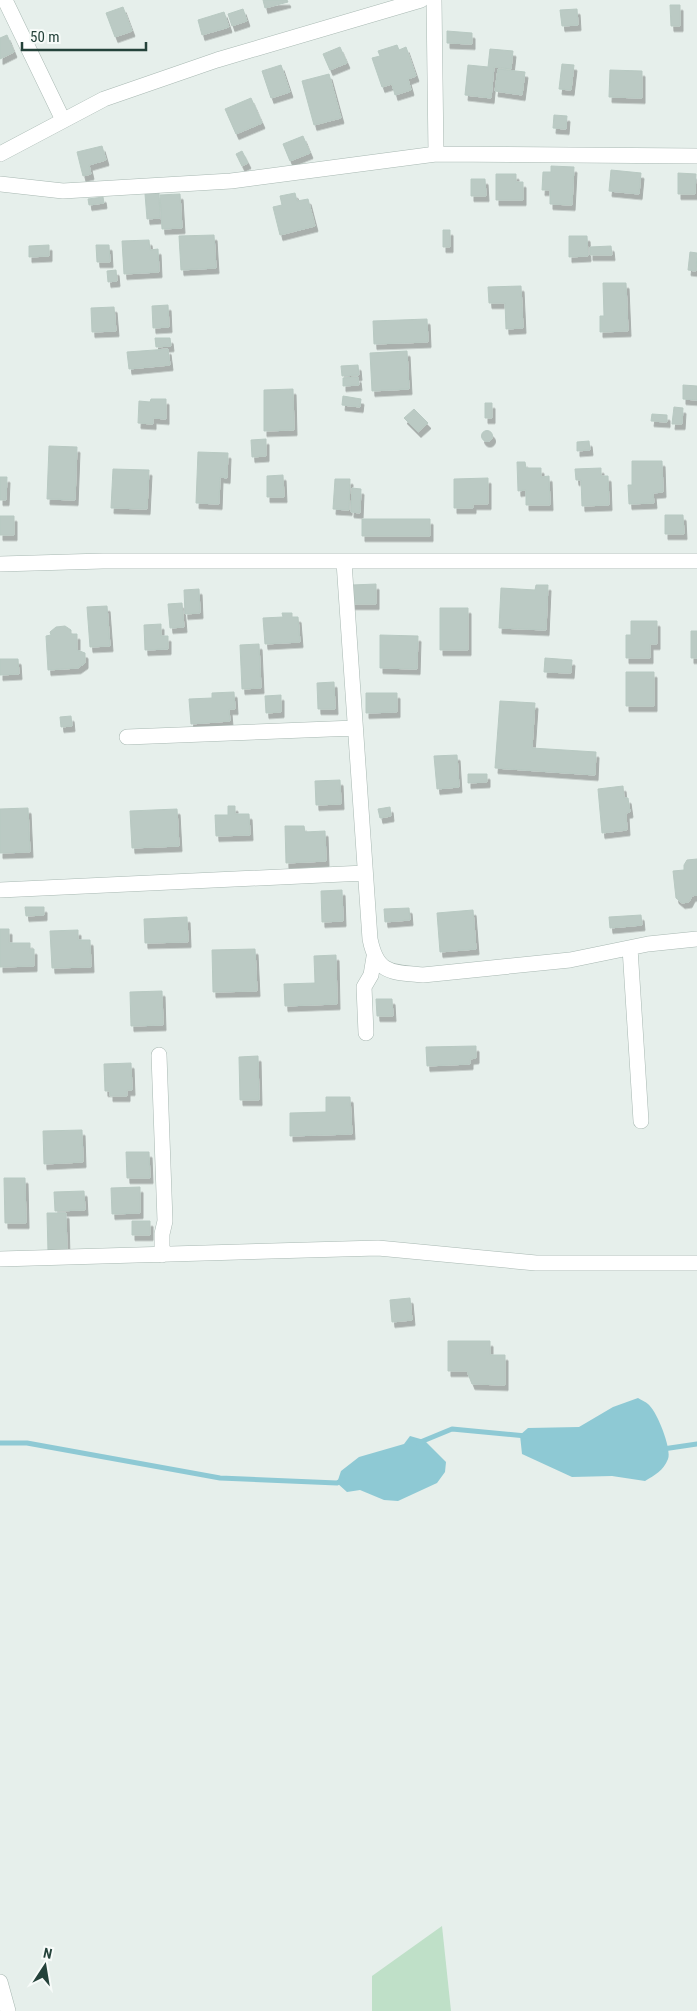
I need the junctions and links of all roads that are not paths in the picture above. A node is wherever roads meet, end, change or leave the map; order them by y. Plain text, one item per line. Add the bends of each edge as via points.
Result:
1 (5, 0) edge
2 (421, 0) edge
3 (434, 0) edge
4 (374, 6) edge
5 (63, 120) junction
6 (0, 154) edge
7 (436, 154) junction
8 (697, 156) edge
9 (0, 184) edge
10 (697, 561) edge
11 (344, 562) junction
12 (0, 564) edge
13 (355, 728) junction
14 (127, 737) dead end
15 (365, 873) junction
16 (0, 890) edge
17 (697, 939) edge
18 (630, 948) junction
19 (374, 957) junction
20 (366, 1033) dead end
21 (159, 1055) dead end
22 (641, 1121) dead end
23 (162, 1255) junction
24 (0, 1259) edge
25 (697, 1263) edge
26 (0, 1982) edge
27 (8, 2011) edge

1 - 5 street
2 - 4 street
3 - 7 street
4 - 5 street via 104,99
5 - 6 street
7 - 8 street
7 - 9 street via 231,181 63,191
10 - 11 street
11 - 12 street
11 - 13 street
13 - 14 street
13 - 15 street
15 - 16 street
15 - 19 street
17 - 18 street
18 - 19 street via 570,960 423,975 384,968
18 - 22 street
19 - 20 street via 371,976 364,987
21 - 23 street via 165,1222
23 - 24 street
23 - 25 street via 378,1248 536,1263
26 - 27 street

